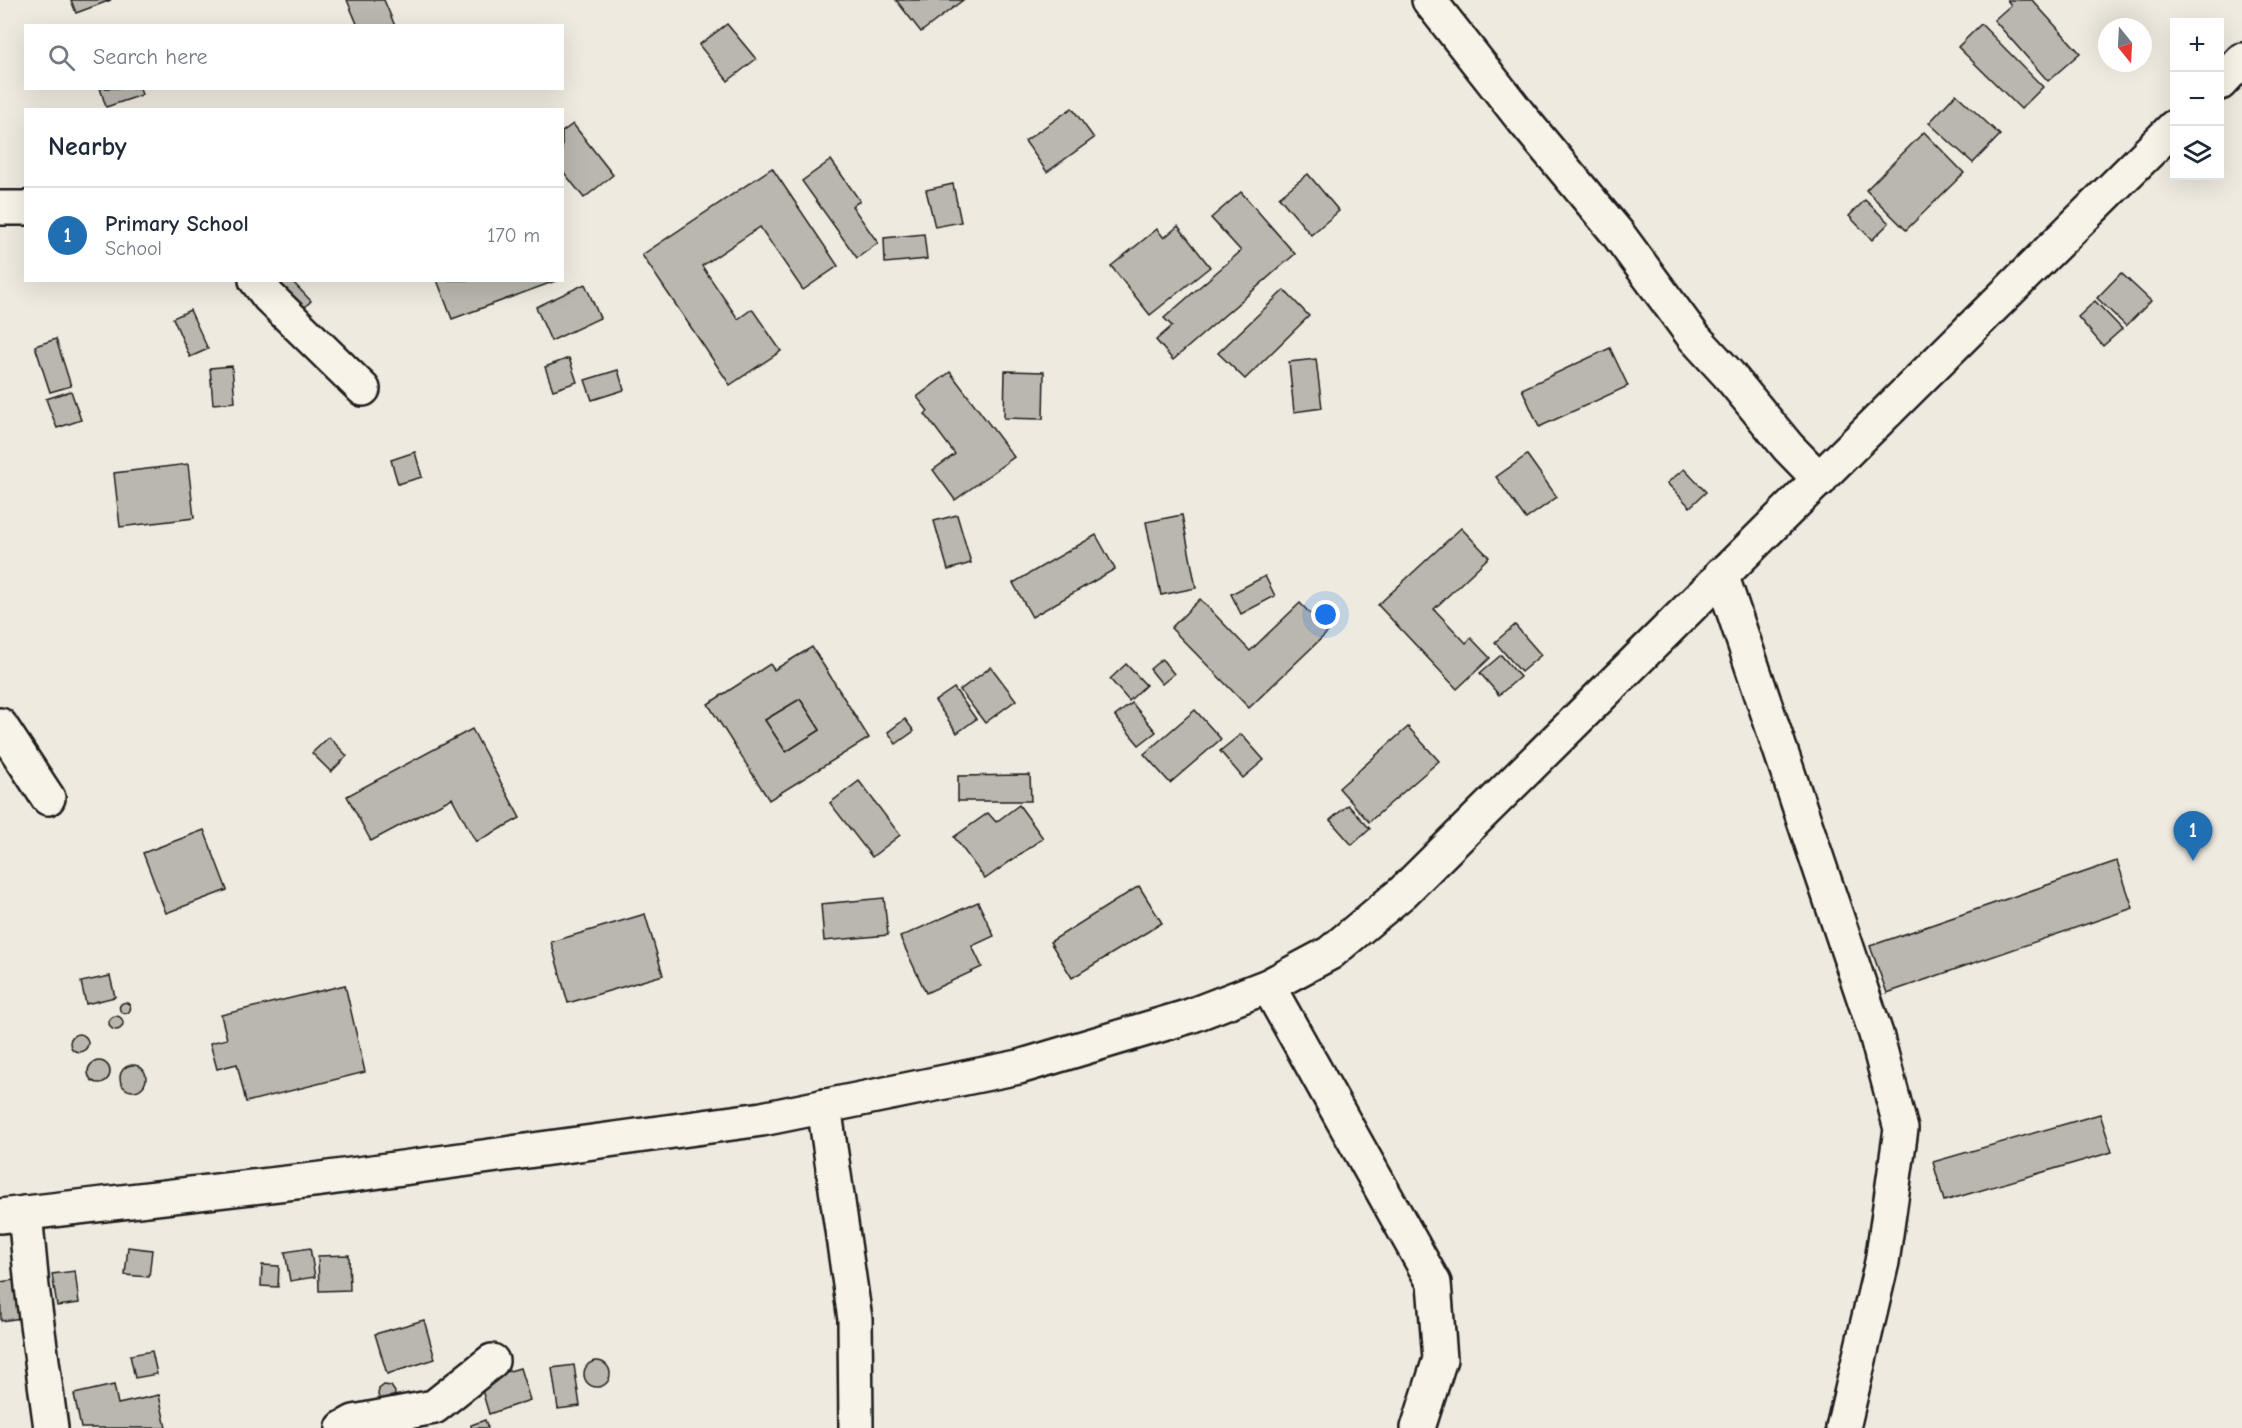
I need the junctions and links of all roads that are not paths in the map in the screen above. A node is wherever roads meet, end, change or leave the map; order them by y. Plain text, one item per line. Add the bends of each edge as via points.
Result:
1 (1429, 0) edge
2 (2242, 60) edge
3 (2224, 79) edge
4 (2170, 132) edge
5 (0, 208) edge
6 (24, 208) edge
7 (258, 282) edge
8 (363, 389) dead end
9 (1820, 480) junction
10 (1721, 574) junction
11 (0, 725) edge
12 (48, 798) dead end
13 (1268, 986) junction
14 (824, 1106) junction
15 (13, 1215) edge
16 (492, 1361) dead end
17 (51, 1428) edge
18 (343, 1428) edge
19 (856, 1428) edge
20 (1418, 1428) edge
21 (1843, 1428) edge

1 - 9 street via 1618,234 1693,336
2 - 3 street
4 - 9 street
5 - 6 street
7 - 8 street
9 - 10 street
10 - 13 street via 1402,892 1330,953
10 - 21 street via 1876,1034 1901,1129 1882,1262
11 - 12 street
13 - 14 street via 1190,1016 1019,1067
13 - 20 street via 1434,1283 1440,1359
14 - 15 street via 762,1119 321,1179
14 - 19 street via 855,1319
15 - 17 street via 32,1287
16 - 18 street via 434,1407 354,1422

